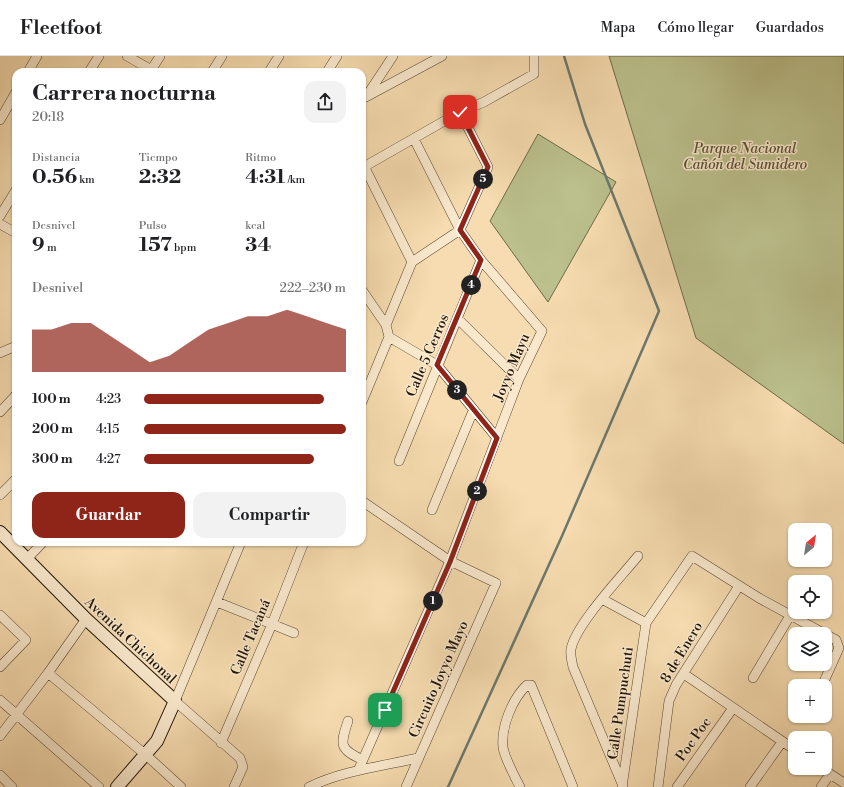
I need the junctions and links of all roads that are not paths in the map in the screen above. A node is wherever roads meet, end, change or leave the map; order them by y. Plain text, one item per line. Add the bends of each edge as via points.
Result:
1 (37, 56) edge
2 (99, 56) edge
3 (127, 56) edge
4 (160, 56) edge
5 (222, 56) edge
6 (279, 56) edge
7 (337, 56) edge
8 (393, 56) edge
9 (442, 56) edge
10 (534, 56) edge
11 (30, 68) edge
12 (92, 68) edge
13 (147, 68) edge
14 (154, 68) edge
15 (214, 68) edge
16 (272, 68) edge
17 (330, 68) edge
18 (366, 96) edge
19 (366, 96) edge
20 (12, 99) edge
21 (460, 112) junction
22 (0, 120) edge
23 (414, 139) junction
24 (366, 165) edge
25 (366, 173) edge
26 (12, 196) edge
27 (0, 216) edge
28 (0, 224) edge
29 (460, 230) junction
30 (12, 231) edge
31 (481, 260) junction
32 (412, 262) junction
33 (366, 296) edge
34 (457, 318) junction
35 (386, 325) junction
36 (389, 337) junction
37 (12, 348) edge
38 (0, 354) edge
39 (437, 365) junction
40 (520, 379) junction
41 (366, 392) edge
42 (12, 399) edge
43 (473, 411) junction
44 (0, 412) edge
45 (497, 438) junction
46 (399, 461) dead end
47 (12, 483) edge
48 (0, 495) edge
49 (366, 504) edge
50 (432, 510) dead end
51 (0, 532) edge
52 (12, 544) edge
53 (14, 546) edge
54 (39, 546) edge
55 (239, 546) edge
56 (302, 546) edge
57 (638, 556) dead end
58 (27, 559) junction
59 (450, 562) junction
60 (738, 586) junction
61 (602, 599) junction
62 (217, 602) junction
63 (788, 612) edge
64 (0, 615) edge
65 (86, 619) junction
66 (788, 619) edge
67 (800, 619) edge
68 (646, 623) junction
69 (272, 624) junction
70 (294, 633) dead end
71 (0, 667) edge
72 (48, 673) junction
73 (684, 674) junction
74 (753, 678) dead end
75 (825, 679) edge
76 (0, 700) edge
77 (175, 701) junction
78 (733, 708) junction
79 (17, 715) junction
80 (348, 721) dead end
81 (0, 736) edge
82 (782, 742) junction
83 (220, 743) junction
84 (788, 746) edge
85 (146, 755) junction
86 (418, 758) junction
87 (364, 760) junction
88 (358, 771) junction
89 (829, 775) edge
90 (832, 775) edge
91 (0, 776) edge
92 (844, 783) edge
93 (622, 786) edge
94 (12, 787) edge
95 (100, 787) edge
96 (117, 787) edge
97 (181, 787) edge
98 (234, 787) edge
99 (309, 787) edge
100 (406, 787) edge
101 (520, 787) edge
102 (573, 787) edge
103 (658, 787) edge
104 (677, 787) edge
105 (750, 787) edge
106 (821, 787) edge

1 - 11 street
2 - 12 street
3 - 13 street
4 - 14 street
5 - 15 street
6 - 16 street
7 - 17 street
8 - 18 street
9 - 19 street
10 - 21 street via 534,74 484,102
20 - 22 street
21 - 23 street
21 - 29 street via 488,167
23 - 24 street
23 - 29 street
25 - 32 street
26 - 27 street
28 - 30 street
29 - 31 street
29 - 32 street
31 - 34 street, Calle 5 Cerros
31 - 40 street, Joyyo Mayu via 542,331
32 - 35 street
33 - 35 street
34 - 39 street, Calle 5 Cerros
34 - 40 street
35 - 36 street
36 - 39 street
36 - 41 street
37 - 38 street
39 - 43 street
39 - 46 street, Calle 5 Cerros
40 - 45 street, Joyyo Mayu
42 - 44 street
43 - 45 street
43 - 50 street
45 - 59 street, Joyyo Mayu
47 - 48 street
49 - 59 street
51 - 52 street, Avenida Chichonal
53 - 58 street, Avenida Chichonal
54 - 58 street
55 - 62 street
56 - 69 street, Calle Tacaná
57 - 61 street
58 - 65 street, Avenida Chichonal
59 - 86 street, Circuito Joyyo Mayo via 496,583
59 - 87 street, Joyyo Mayu
60 - 63 street
60 - 68 street via 692,556
60 - 73 street, 8 de Enero
61 - 68 street
61 - 93 street via 574,639 571,650 573,667
62 - 69 street
62 - 77 street
64 - 71 street via 26,640
65 - 72 street
65 - 77 street, Avenida Chichonal
66 - 74 street
67 - 75 street via 836,640 839,648
68 - 93 street, Calle Pumpuchuti
69 - 70 street
69 - 83 street, Calle Tacaná
72 - 79 street
72 - 85 street
73 - 78 street
73 - 103 street, 8 de Enero via 669,701
76 - 79 street
77 - 83 street, Avenida Chichonal
77 - 85 street via 157,741
78 - 82 street
78 - 104 street, Poc Poc
79 - 81 street
79 - 95 street
80 - 87 street via 342,739 343,746 351,754
82 - 84 street
82 - 105 street
83 - 98 street, Avenida Chichonal via 240,758 243,767
85 - 96 street
85 - 97 street
86 - 88 street
86 - 100 street, Circuito Joyyo Mayo
87 - 88 street, Joyyo Mayu
88 - 99 street
89 - 106 street
90 - 92 street
91 - 94 street
101 - 102 street via 503,748 511,709 527,685 531,685

